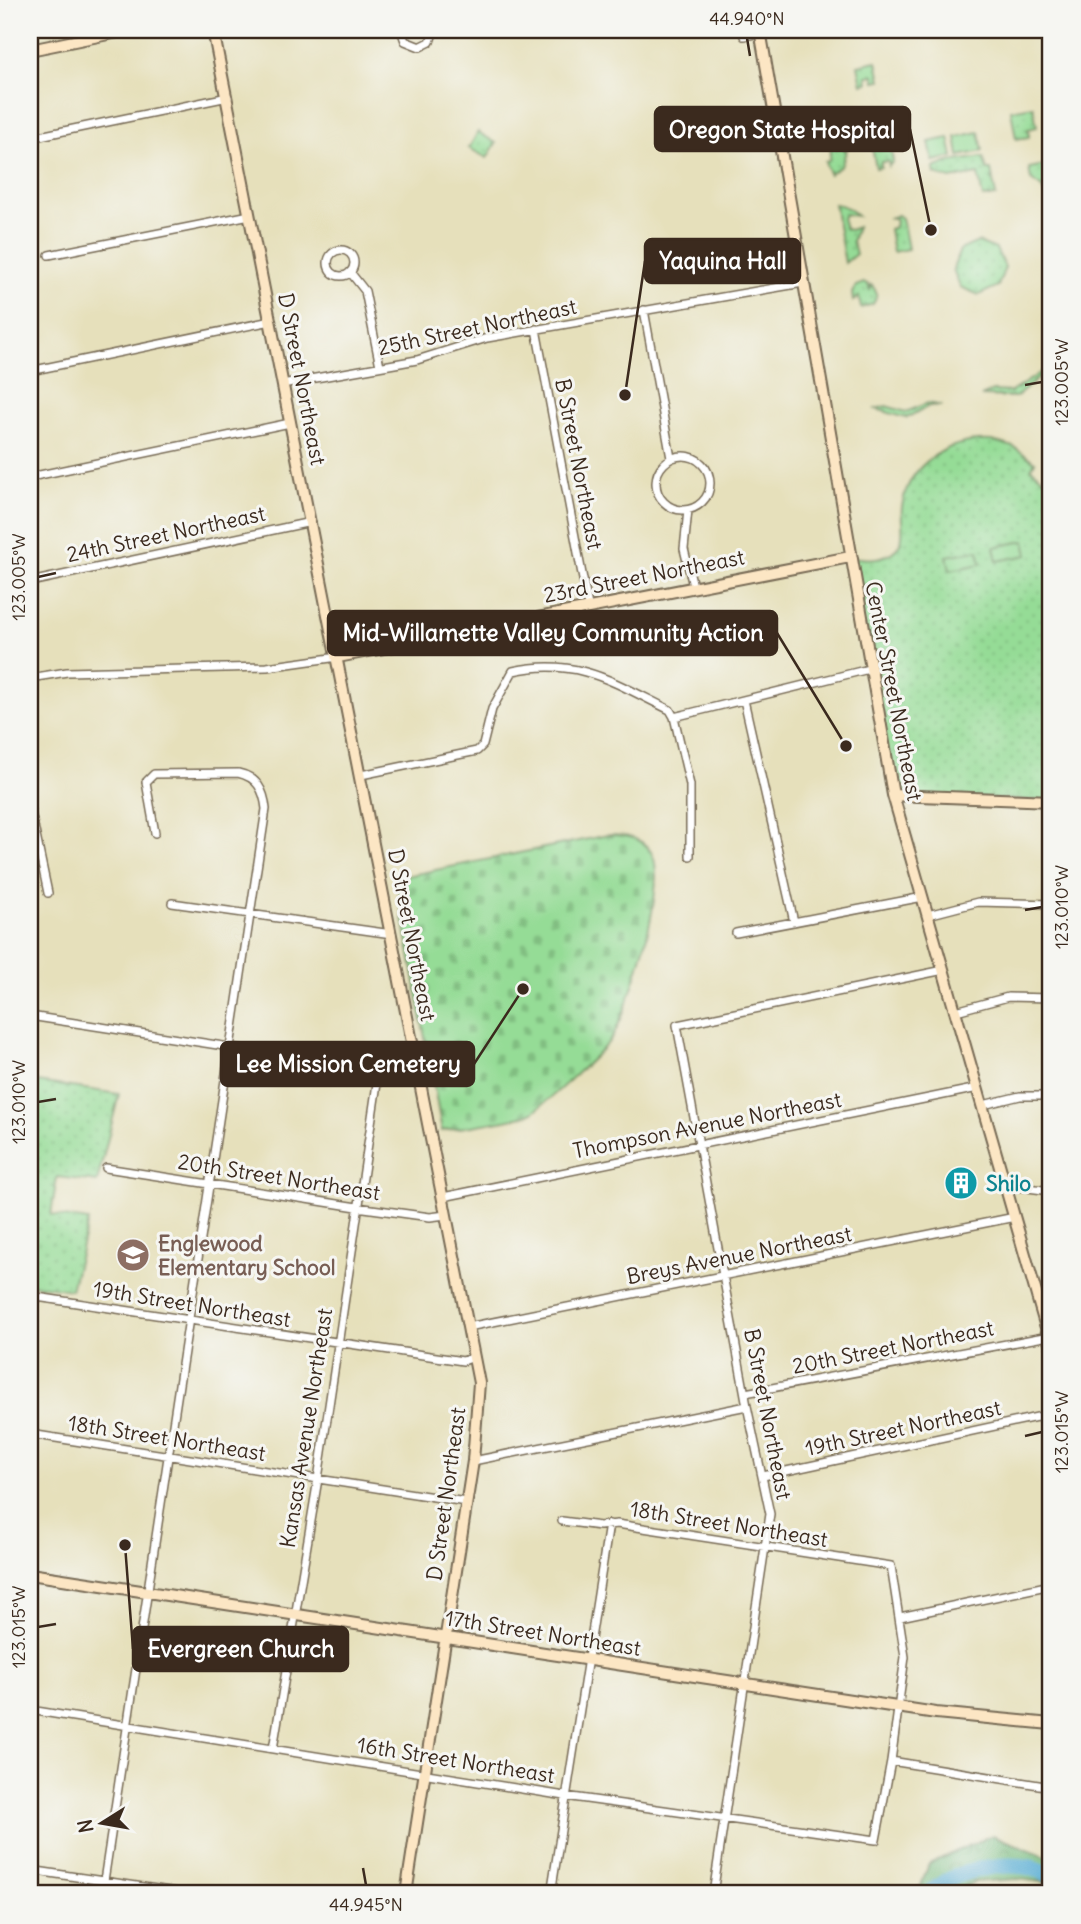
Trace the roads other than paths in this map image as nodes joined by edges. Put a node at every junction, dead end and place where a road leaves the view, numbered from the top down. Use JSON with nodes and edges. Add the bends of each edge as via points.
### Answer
{"nodes":[{"id":1,"x":128,"y":30,"type":"edge"},
{"id":2,"x":214,"y":30,"type":"edge"},
{"id":3,"x":401,"y":30,"type":"edge"},
{"id":4,"x":434,"y":30,"type":"edge"},
{"id":5,"x":760,"y":32,"type":"edge"},
{"id":6,"x":744,"y":36,"type":"dead end"},
{"id":7,"x":30,"y":50,"type":"edge"},
{"id":8,"x":228,"y":97,"type":"junction"},
{"id":9,"x":30,"y":138,"type":"edge"},
{"id":10,"x":250,"y":215,"type":"junction"},
{"id":11,"x":49,"y":255,"type":"dead end"},
{"id":12,"x":350,"y":272,"type":"dead end"},
{"id":13,"x":803,"y":283,"type":"junction"},
{"id":14,"x":644,"y":310,"type":"junction"},
{"id":15,"x":271,"y":321,"type":"junction"},
{"id":16,"x":536,"y":329,"type":"junction"},
{"id":17,"x":380,"y":366,"type":"junction"},
{"id":18,"x":30,"y":371,"type":"edge"},
{"id":19,"x":282,"y":384,"type":"junction"},
{"id":20,"x":290,"y":423,"type":"junction"},
{"id":21,"x":671,"y":458,"type":"junction"},
{"id":22,"x":30,"y":477,"type":"edge"},
{"id":23,"x":688,"y":510,"type":"junction"},
{"id":24,"x":311,"y":522,"type":"junction"},
{"id":25,"x":850,"y":557,"type":"junction"},
{"id":26,"x":30,"y":582,"type":"edge"},
{"id":27,"x":693,"y":586,"type":"junction"},
{"id":28,"x":588,"y":606,"type":"junction"},
{"id":29,"x":338,"y":657,"type":"junction"},
{"id":30,"x":869,"y":668,"type":"junction"},
{"id":31,"x":30,"y":678,"type":"edge"},
{"id":32,"x":744,"y":700,"type":"junction"},
{"id":33,"x":674,"y":717,"type":"junction"},
{"id":34,"x":361,"y":775,"type":"junction"},
{"id":35,"x":892,"y":795,"type":"junction"},
{"id":36,"x":1051,"y":801,"type":"edge"},
{"id":37,"x":30,"y":807,"type":"edge"},
{"id":38,"x":155,"y":833,"type":"dead end"},
{"id":39,"x":690,"y":856,"type":"dead end"},
{"id":40,"x":48,"y":893,"type":"dead end"},
{"id":41,"x":923,"y":897,"type":"junction"},
{"id":42,"x":172,"y":903,"type":"dead end"},
{"id":43,"x":1051,"y":904,"type":"edge"},
{"id":44,"x":251,"y":913,"type":"junction"},
{"id":45,"x":929,"y":915,"type":"junction"},
{"id":46,"x":794,"y":922,"type":"junction"},
{"id":47,"x":736,"y":933,"type":"dead end"},
{"id":48,"x":392,"y":934,"type":"junction"},
{"id":49,"x":944,"y":970,"type":"junction"},
{"id":50,"x":1051,"y":998,"type":"edge"},
{"id":51,"x":956,"y":1011,"type":"junction"},
{"id":52,"x":30,"y":1016,"type":"edge"},
{"id":53,"x":231,"y":1046,"type":"junction"},
{"id":54,"x":379,"y":1070,"type":"junction"},
{"id":55,"x":419,"y":1072,"type":"junction"},
{"id":56,"x":978,"y":1088,"type":"junction"},
{"id":57,"x":1051,"y":1096,"type":"edge"},
{"id":58,"x":983,"y":1105,"type":"junction"},
{"id":59,"x":699,"y":1145,"type":"junction"},
{"id":60,"x":106,"y":1168,"type":"dead end"},
{"id":61,"x":210,"y":1184,"type":"junction"},
{"id":62,"x":1008,"y":1189,"type":"junction"},
{"id":63,"x":1051,"y":1191,"type":"edge"},
{"id":64,"x":443,"y":1197,"type":"junction"},
{"id":65,"x":358,"y":1207,"type":"junction"},
{"id":66,"x":446,"y":1215,"type":"junction"},
{"id":67,"x":1016,"y":1217,"type":"junction"},
{"id":68,"x":723,"y":1276,"type":"junction"},
{"id":69,"x":30,"y":1296,"type":"edge"},
{"id":70,"x":189,"y":1322,"type":"junction"},
{"id":71,"x":1048,"y":1322,"type":"edge"},
{"id":72,"x":468,"y":1327,"type":"junction"},
{"id":73,"x":1050,"y":1340,"type":"edge"},
{"id":74,"x":337,"y":1344,"type":"junction"},
{"id":75,"x":474,"y":1357,"type":"junction"},
{"id":76,"x":745,"y":1393,"type":"junction"},
{"id":77,"x":747,"y":1406,"type":"junction"},
{"id":78,"x":1051,"y":1414,"type":"edge"},
{"id":79,"x":30,"y":1434,"type":"edge"},
{"id":80,"x":169,"y":1456,"type":"junction"},
{"id":81,"x":473,"y":1461,"type":"junction"},
{"id":82,"x":763,"y":1476,"type":"junction"},
{"id":83,"x":318,"y":1479,"type":"junction"},
{"id":84,"x":466,"y":1502,"type":"junction"},
{"id":85,"x":562,"y":1521,"type":"dead end"},
{"id":86,"x":608,"y":1524,"type":"junction"},
{"id":87,"x":766,"y":1548,"type":"junction"},
{"id":88,"x":30,"y":1574,"type":"edge"},
{"id":89,"x":1051,"y":1585,"type":"edge"},
{"id":90,"x":149,"y":1592,"type":"junction"},
{"id":91,"x":296,"y":1615,"type":"junction"},
{"id":92,"x":900,"y":1617,"type":"junction"},
{"id":93,"x":445,"y":1637,"type":"junction"},
{"id":94,"x":585,"y":1658,"type":"junction"},
{"id":95,"x":746,"y":1684,"type":"junction"},
{"id":96,"x":899,"y":1707,"type":"junction"},
{"id":97,"x":30,"y":1710,"type":"edge"},
{"id":98,"x":1051,"y":1724,"type":"edge"},
{"id":99,"x":128,"y":1726,"type":"junction"},
{"id":100,"x":273,"y":1749,"type":"junction"},
{"id":101,"x":891,"y":1761,"type":"junction"},
{"id":102,"x":424,"y":1773,"type":"junction"},
{"id":103,"x":1051,"y":1787,"type":"edge"},
{"id":104,"x":565,"y":1796,"type":"junction"},
{"id":105,"x":725,"y":1819,"type":"junction"},
{"id":106,"x":30,"y":1870,"type":"edge"},
{"id":107,"x":104,"y":1881,"type":"junction"},
{"id":108,"x":102,"y":1894,"type":"edge"},
{"id":109,"x":190,"y":1894,"type":"edge"},
{"id":110,"x":406,"y":1894,"type":"edge"},
{"id":111,"x":551,"y":1894,"type":"edge"},
{"id":112,"x":713,"y":1894,"type":"edge"}],
"edges":[{"from":1,"to":7,"type":"street"},
{"from":2,"to":8,"type":"street","name":"D Street Northeast"},
{"from":3,"to":4,"type":"street","via":[[405,41],[420,47],[430,42]]},
{"from":5,"to":6,"type":"street"},
{"from":5,"to":13,"type":"street","name":"Center Street Northeast"},
{"from":8,"to":9,"type":"street"},
{"from":8,"to":10,"type":"street","name":"D Street Northeast"},
{"from":10,"to":11,"type":"street"},
{"from":10,"to":15,"type":"street","name":"D Street Northeast"},
{"from":12,"to":17,"type":"street","via":[[365,291]]},
{"from":13,"to":14,"type":"street","name":"25th Street Northeast"},
{"from":13,"to":25,"type":"street","name":"Center Street Northeast"},
{"from":14,"to":16,"type":"street","name":"25th Street Northeast"},
{"from":14,"to":21,"type":"street"},
{"from":15,"to":18,"type":"street"},
{"from":15,"to":19,"type":"street","name":"D Street Northeast"},
{"from":16,"to":17,"type":"street","name":"25th Street Northeast"},
{"from":16,"to":28,"type":"street","name":"B Street Northeast"},
{"from":17,"to":19,"type":"street","name":"25th Street Northeast"},
{"from":19,"to":20,"type":"street","name":"D Street Northeast"},
{"from":20,"to":22,"type":"street"},
{"from":20,"to":24,"type":"street","name":"D Street Northeast"},
{"from":21,"to":23,"type":"street","via":[[658,470],[658,496],[671,508]]},
{"from":21,"to":23,"type":"street","via":[[688,456],[707,471],[708,494]]},
{"from":23,"to":27,"type":"street","via":[[684,549]]},
{"from":24,"to":26,"type":"street","name":"24th Street Northeast"},
{"from":24,"to":29,"type":"street","name":"D Street Northeast"},
{"from":25,"to":27,"type":"street","name":"23rd Street Northeast"},
{"from":25,"to":30,"type":"street","name":"Center Street Northeast"},
{"from":27,"to":28,"type":"street","name":"23rd Street Northeast"},
{"from":28,"to":29,"type":"street","name":"23rd Street Northeast"},
{"from":29,"to":31,"type":"street","name":"23rd Street Northeast","via":[[267,667],[67,672]]},
{"from":29,"to":34,"type":"street","name":"D Street Northeast"},
{"from":30,"to":32,"type":"street"},
{"from":30,"to":35,"type":"street","name":"Center Street Northeast"},
{"from":32,"to":33,"type":"street"},
{"from":32,"to":46,"type":"street"},
{"from":33,"to":34,"type":"street","via":[[670,710],[581,669],[516,670],[492,709],[483,745],[477,751]]},
{"from":33,"to":39,"type":"street","via":[[690,785]]},
{"from":34,"to":48,"type":"street","name":"D Street Northeast"},
{"from":35,"to":36,"type":"street"},
{"from":35,"to":41,"type":"street","name":"Center Street Northeast"},
{"from":37,"to":40,"type":"street"},
{"from":38,"to":44,"type":"street","via":[[148,777],[224,771],[249,775],[265,796],[266,809]]},
{"from":41,"to":45,"type":"street","name":"Center Street Northeast"},
{"from":41,"to":46,"type":"street"},
{"from":42,"to":44,"type":"street"},
{"from":43,"to":45,"type":"street","via":[[978,902]]},
{"from":44,"to":48,"type":"street"},
{"from":44,"to":53,"type":"street"},
{"from":45,"to":49,"type":"street","name":"Center Street Northeast"},
{"from":46,"to":47,"type":"street"},
{"from":48,"to":55,"type":"street","name":"D Street Northeast"},
{"from":49,"to":51,"type":"street","name":"Center Street Northeast"},
{"from":49,"to":59,"type":"street","name":"B Street Northeast","via":[[677,1025]]},
{"from":50,"to":51,"type":"street","via":[[1008,997]]},
{"from":51,"to":56,"type":"street","name":"Center Street Northeast"},
{"from":52,"to":53,"type":"street"},
{"from":53,"to":54,"type":"street"},
{"from":53,"to":61,"type":"street"},
{"from":54,"to":55,"type":"street"},
{"from":54,"to":65,"type":"street","name":"Kansas Avenue Northeast"},
{"from":55,"to":64,"type":"street","name":"D Street Northeast"},
{"from":56,"to":58,"type":"street","name":"Center Street Northeast"},
{"from":56,"to":59,"type":"street","name":"Thompson Avenue Northeast"},
{"from":57,"to":58,"type":"street","via":[[1020,1096]]},
{"from":58,"to":62,"type":"street","name":"Center Street Northeast"},
{"from":59,"to":64,"type":"street","name":"Thompson Avenue Northeast"},
{"from":59,"to":68,"type":"street","name":"B Street Northeast"},
{"from":60,"to":61,"type":"street","name":"20th Street Northeast"},
{"from":61,"to":65,"type":"street","name":"20th Street Northeast"},
{"from":61,"to":70,"type":"street"},
{"from":62,"to":63,"type":"street"},
{"from":62,"to":67,"type":"street","name":"Center Street Northeast"},
{"from":64,"to":66,"type":"street","name":"D Street Northeast"},
{"from":65,"to":66,"type":"street","name":"20th Street Northeast"},
{"from":65,"to":74,"type":"street","name":"Kansas Avenue Northeast"},
{"from":66,"to":72,"type":"street","name":"D Street Northeast"},
{"from":67,"to":68,"type":"street","name":"Breys Avenue Northeast"},
{"from":67,"to":71,"type":"street","name":"Center Street Northeast"},
{"from":68,"to":72,"type":"street","name":"Breys Avenue Northeast"},
{"from":68,"to":76,"type":"street","name":"B Street Northeast"},
{"from":69,"to":70,"type":"street","name":"19th Street Northeast"},
{"from":70,"to":74,"type":"street","name":"19th Street Northeast"},
{"from":70,"to":80,"type":"street"},
{"from":71,"to":73,"type":"street","name":"Center Street Northeast"},
{"from":72,"to":75,"type":"street","name":"D Street Northeast"},
{"from":73,"to":76,"type":"street","name":"20th Street Northeast"},
{"from":74,"to":75,"type":"street","name":"19th Street Northeast","via":[[463,1361]]},
{"from":74,"to":83,"type":"street","name":"Kansas Avenue Northeast"},
{"from":75,"to":81,"type":"street","name":"D Street Northeast","via":[[480,1392]]},
{"from":76,"to":77,"type":"street","name":"B Street Northeast"},
{"from":77,"to":81,"type":"street"},
{"from":77,"to":82,"type":"street","name":"B Street Northeast"},
{"from":78,"to":82,"type":"street","name":"19th Street Northeast"},
{"from":79,"to":80,"type":"street","name":"18th Street Northeast"},
{"from":80,"to":83,"type":"street","name":"18th Street Northeast"},
{"from":80,"to":90,"type":"street"},
{"from":81,"to":84,"type":"street","name":"D Street Northeast"},
{"from":82,"to":87,"type":"street","name":"B Street Northeast","via":[[770,1514]]},
{"from":83,"to":84,"type":"street","name":"18th Street Northeast"},
{"from":83,"to":91,"type":"street","name":"Kansas Avenue Northeast"},
{"from":84,"to":93,"type":"street","name":"D Street Northeast"},
{"from":85,"to":86,"type":"street","name":"18th Street Northeast","via":[[600,1527]]},
{"from":86,"to":87,"type":"street","name":"18th Street Northeast"},
{"from":86,"to":94,"type":"street"},
{"from":87,"to":92,"type":"street","name":"18th Street Northeast","via":[[891,1566]]},
{"from":87,"to":95,"type":"street","name":"B Street Northeast"},
{"from":88,"to":90,"type":"street","name":"17th Street Northeast"},
{"from":89,"to":92,"type":"street"},
{"from":90,"to":91,"type":"street","name":"17th Street Northeast"},
{"from":90,"to":99,"type":"street"},
{"from":91,"to":93,"type":"street","name":"17th Street Northeast"},
{"from":91,"to":100,"type":"street","name":"Kansas Avenue Northeast"},
{"from":92,"to":96,"type":"street","via":[[905,1657]]},
{"from":93,"to":94,"type":"street","name":"17th Street Northeast"},
{"from":93,"to":102,"type":"street","name":"D Street Northeast"},
{"from":94,"to":95,"type":"street","name":"17th Street Northeast"},
{"from":94,"to":104,"type":"street"},
{"from":95,"to":96,"type":"street","name":"17th Street Northeast"},
{"from":95,"to":105,"type":"street","name":"B Street Northeast"},
{"from":96,"to":98,"type":"street","name":"17th Street Northeast"},
{"from":96,"to":101,"type":"street"},
{"from":97,"to":99,"type":"street","name":"16th Street Northeast"},
{"from":99,"to":100,"type":"street","name":"16th Street Northeast"},
{"from":99,"to":107,"type":"street"},
{"from":100,"to":102,"type":"street","name":"16th Street Northeast"},
{"from":101,"to":103,"type":"street"},
{"from":101,"to":105,"type":"street","name":"16th Street Northeast","via":[[876,1840]]},
{"from":102,"to":104,"type":"street","name":"16th Street Northeast"},
{"from":102,"to":110,"type":"street","name":"D Street Northeast"},
{"from":104,"to":105,"type":"street","name":"16th Street Northeast"},
{"from":104,"to":111,"type":"street"},
{"from":105,"to":112,"type":"street","name":"B Street Northeast"},
{"from":106,"to":107,"type":"street"},
{"from":107,"to":108,"type":"street"},
{"from":107,"to":109,"type":"street"}]}
